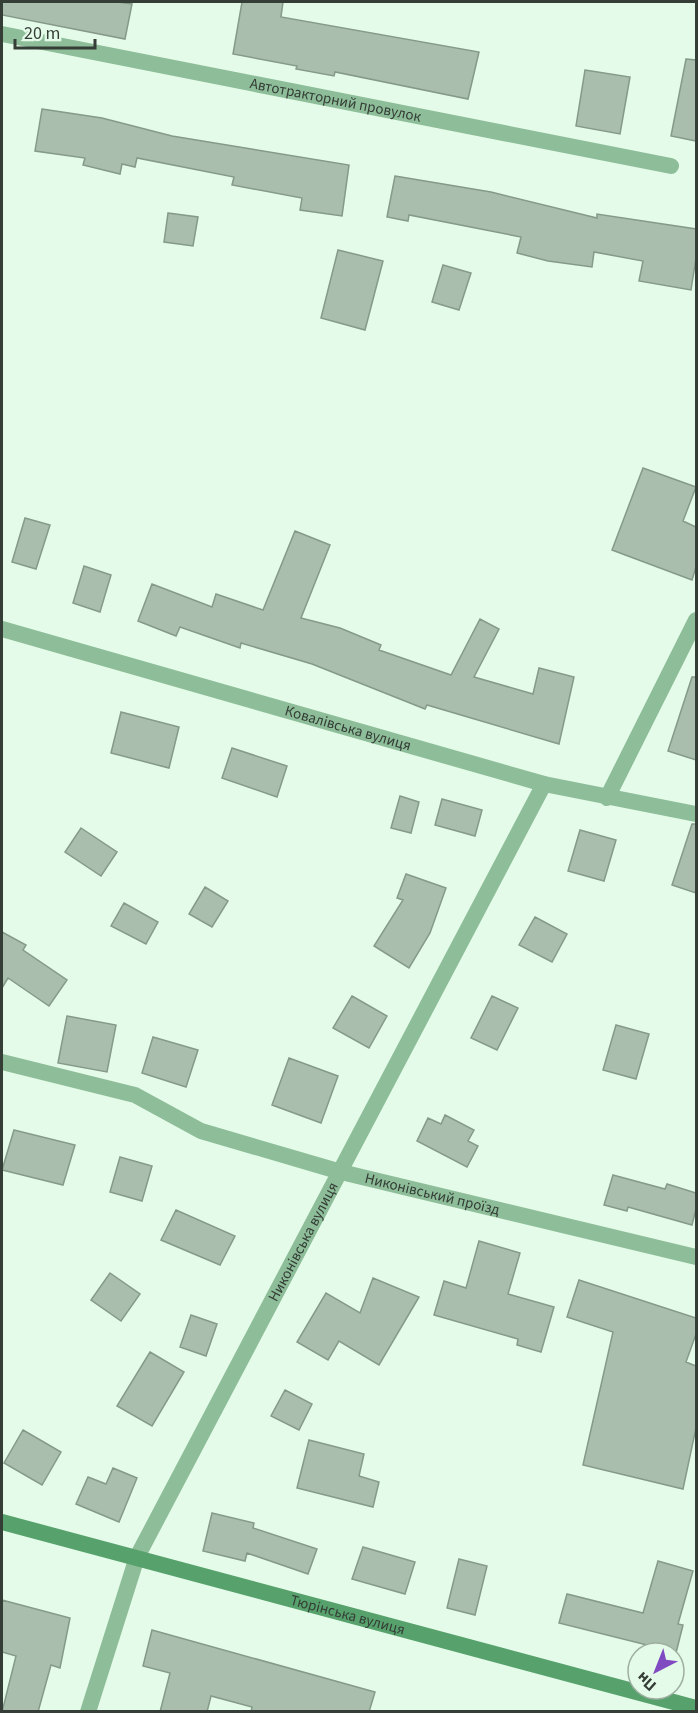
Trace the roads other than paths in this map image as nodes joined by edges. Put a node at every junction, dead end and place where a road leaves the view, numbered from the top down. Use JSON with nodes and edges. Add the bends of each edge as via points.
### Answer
{"nodes":[{"id":1,"x":2,"y":34,"type":"edge"},
{"id":2,"x":671,"y":166,"type":"dead end"},
{"id":3,"x":696,"y":620,"type":"edge"},
{"id":4,"x":2,"y":629,"type":"edge"},
{"id":5,"x":544,"y":784,"type":"junction"},
{"id":6,"x":608,"y":798,"type":"junction"},
{"id":7,"x":696,"y":814,"type":"edge"},
{"id":8,"x":2,"y":1062,"type":"edge"},
{"id":9,"x":341,"y":1172,"type":"junction"},
{"id":10,"x":696,"y":1257,"type":"edge"},
{"id":11,"x":2,"y":1522,"type":"edge"},
{"id":12,"x":137,"y":1557,"type":"junction"},
{"id":13,"x":696,"y":1708,"type":"edge"},
{"id":14,"x":88,"y":1712,"type":"edge"}],
"edges":[{"from":1,"to":2,"type":"street","name":"Автотракторний провулок"},
{"from":3,"to":6,"type":"street"},
{"from":4,"to":5,"type":"street","name":"Ковалівська вулиця"},
{"from":5,"to":6,"type":"street","name":"Ковалівська вулиця"},
{"from":5,"to":9,"type":"street","name":"Никонівська вулиця"},
{"from":6,"to":7,"type":"street","name":"Ковалівська вулиця"},
{"from":8,"to":9,"type":"street","name":"Никонівський проїзд","via":[[135,1095],[201,1131]]},
{"from":9,"to":10,"type":"street","name":"Никонівський проїзд"},
{"from":9,"to":12,"type":"street","name":"Никонівська вулиця"},
{"from":11,"to":12,"type":"main road","name":"Тюрінська вулиця"},
{"from":12,"to":13,"type":"main road","name":"Тюрінська вулиця"},
{"from":12,"to":14,"type":"street","name":"Никонівська вулиця"}]}
